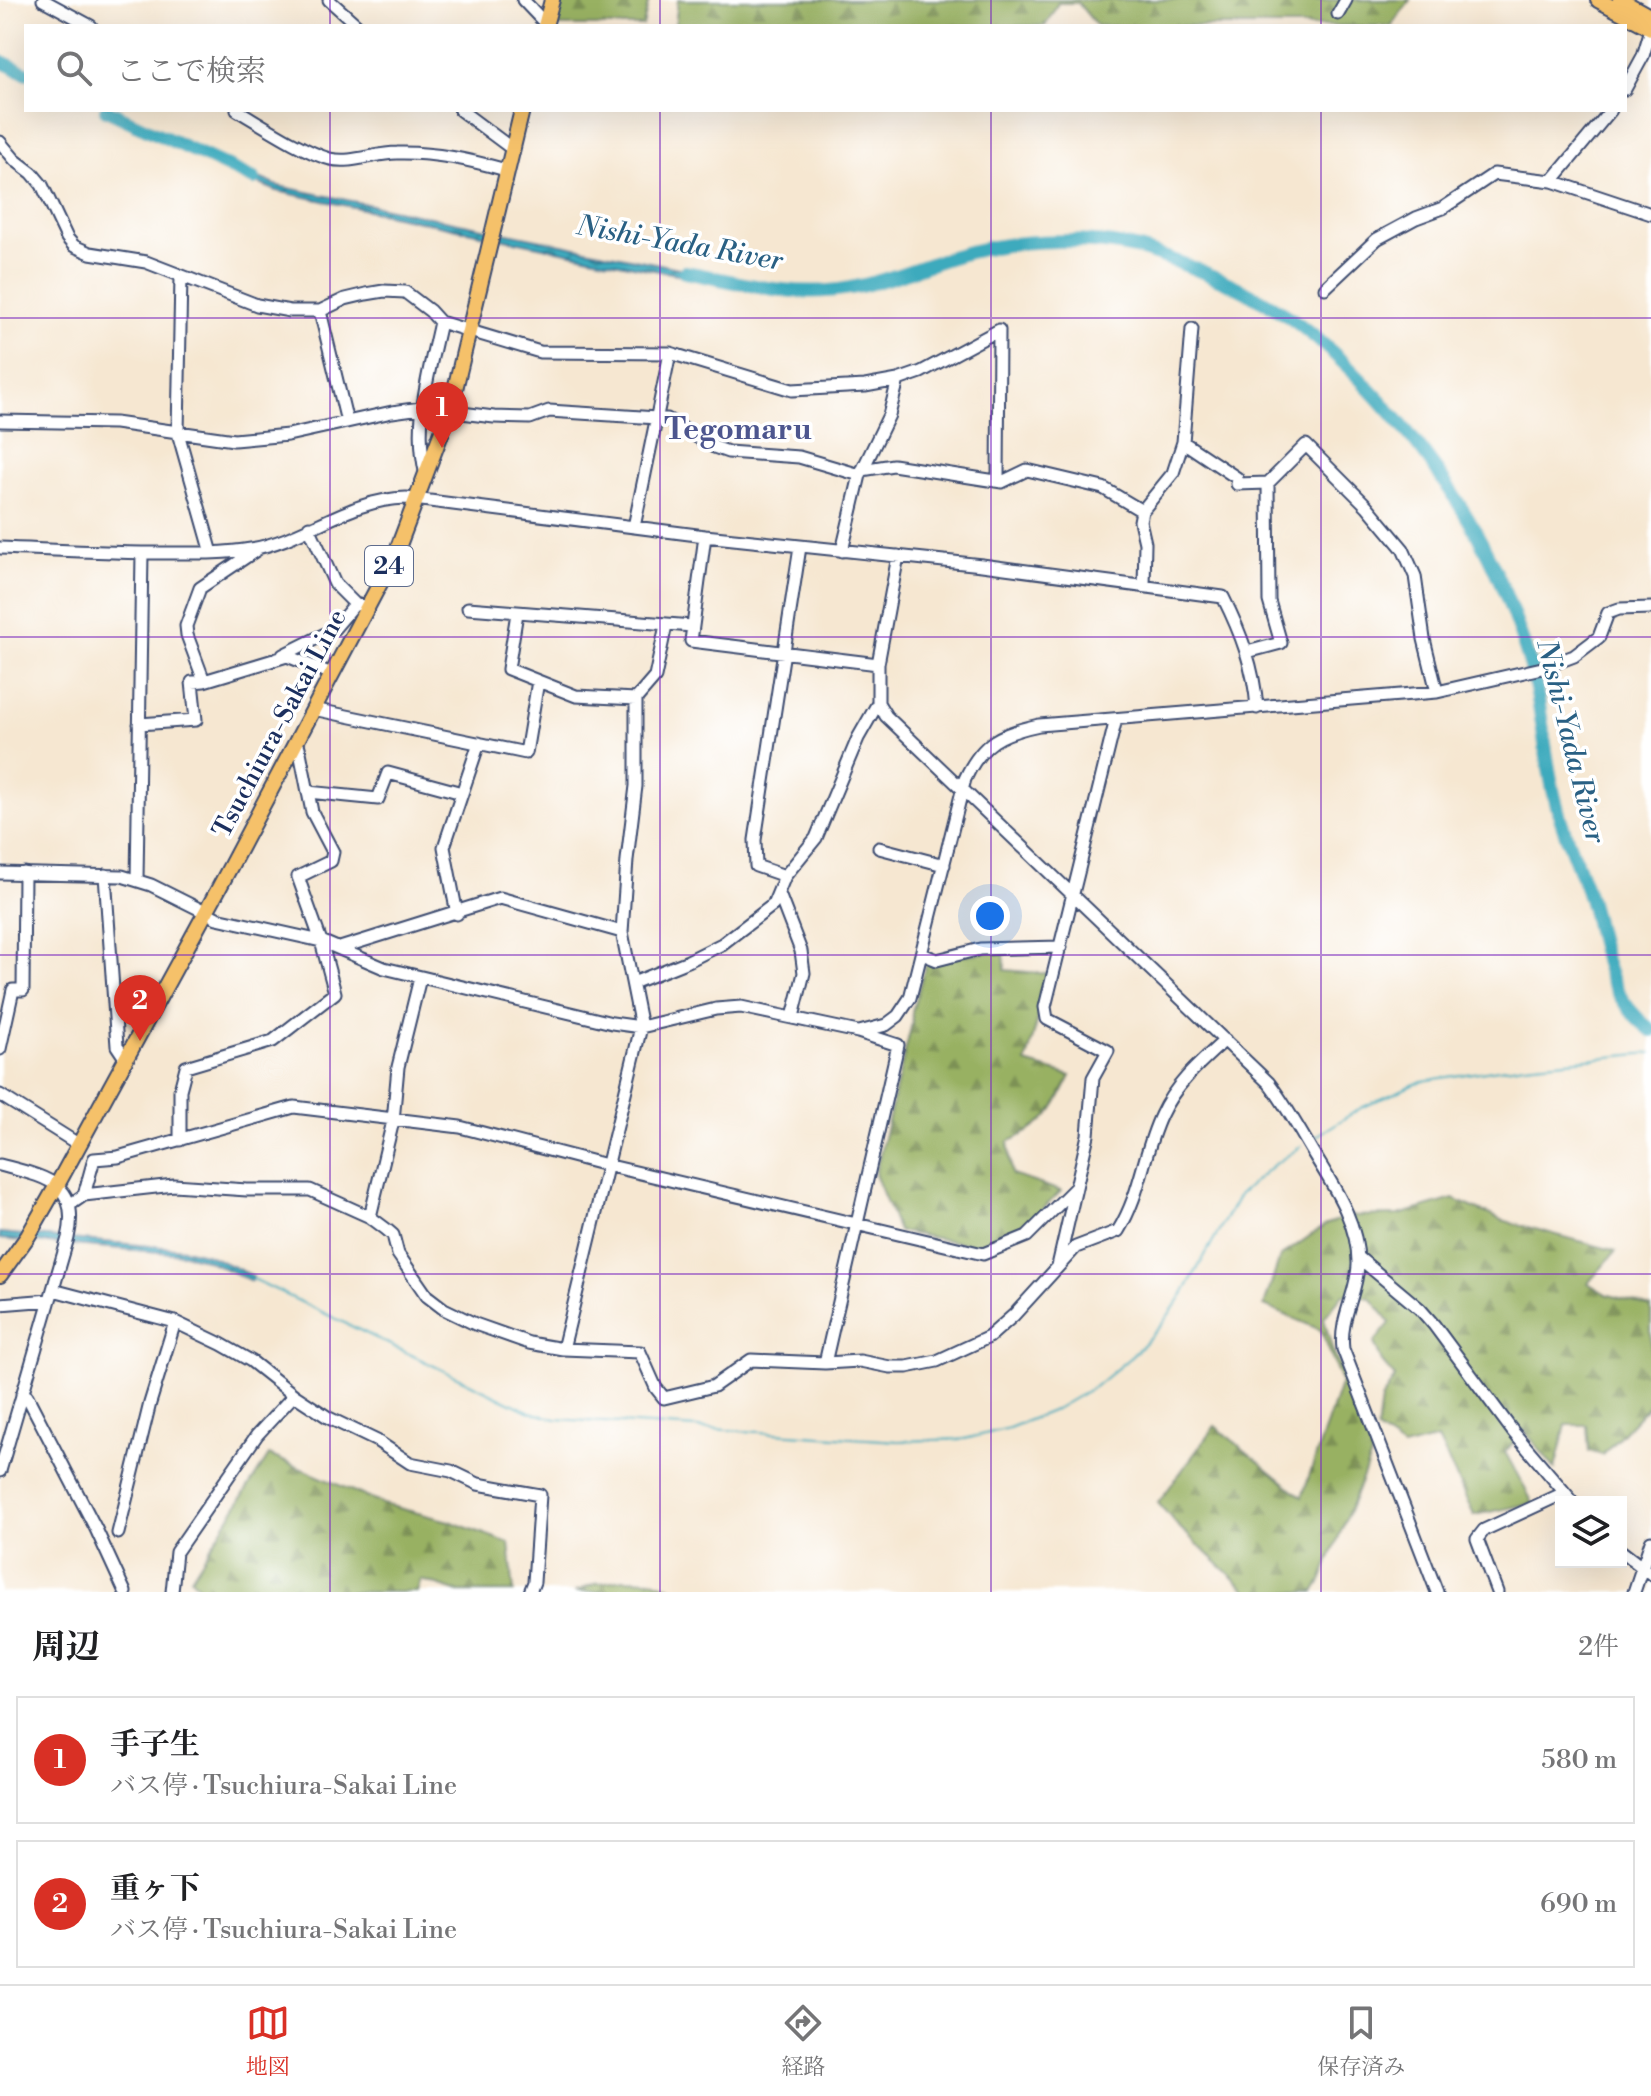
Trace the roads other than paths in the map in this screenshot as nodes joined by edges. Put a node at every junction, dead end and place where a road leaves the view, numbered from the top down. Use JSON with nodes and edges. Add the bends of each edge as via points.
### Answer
{"nodes":[{"id":1,"x":43,"y":0,"type":"edge"},
{"id":2,"x":329,"y":0,"type":"edge"},
{"id":3,"x":523,"y":0,"type":"edge"},
{"id":4,"x":552,"y":0,"type":"edge"},
{"id":5,"x":1346,"y":0,"type":"edge"},
{"id":6,"x":1598,"y":0,"type":"edge"},
{"id":7,"x":1620,"y":0,"type":"edge"},
{"id":8,"x":1338,"y":14,"type":"dead end"},
{"id":9,"x":1651,"y":17,"type":"edge"},
{"id":10,"x":546,"y":23,"type":"edge"},
{"id":11,"x":87,"y":24,"type":"edge"},
{"id":12,"x":356,"y":24,"type":"edge"},
{"id":13,"x":1651,"y":29,"type":"edge"},
{"id":14,"x":1627,"y":85,"type":"edge"},
{"id":15,"x":241,"y":112,"type":"edge"},
{"id":16,"x":463,"y":112,"type":"edge"},
{"id":17,"x":521,"y":112,"type":"edge"},
{"id":18,"x":1609,"y":112,"type":"edge"},
{"id":19,"x":0,"y":142,"type":"edge"},
{"id":20,"x":511,"y":148,"type":"junction"},
{"id":21,"x":15,"y":160,"type":"junction"},
{"id":22,"x":0,"y":164,"type":"edge"},
{"id":23,"x":506,"y":170,"type":"junction"},
{"id":24,"x":1552,"y":181,"type":"junction"},
{"id":25,"x":1651,"y":214,"type":"edge"},
{"id":26,"x":181,"y":276,"type":"junction"},
{"id":27,"x":1325,"y":288,"type":"dead end"},
{"id":28,"x":320,"y":311,"type":"junction"},
{"id":29,"x":440,"y":322,"type":"junction"},
{"id":30,"x":1192,"y":329,"type":"dead end"},
{"id":31,"x":469,"y":331,"type":"junction"},
{"id":32,"x":670,"y":353,"type":"junction"},
{"id":33,"x":898,"y":380,"type":"junction"},
{"id":34,"x":421,"y":408,"type":"junction"},
{"id":35,"x":450,"y":410,"type":"junction"},
{"id":36,"x":657,"y":418,"type":"junction"},
{"id":37,"x":0,"y":421,"type":"edge"},
{"id":38,"x":347,"y":422,"type":"junction"},
{"id":39,"x":178,"y":433,"type":"junction"},
{"id":40,"x":1183,"y":442,"type":"junction"},
{"id":41,"x":861,"y":472,"type":"junction"},
{"id":42,"x":426,"y":476,"type":"junction"},
{"id":43,"x":998,"y":481,"type":"junction"},
{"id":44,"x":1268,"y":483,"type":"junction"},
{"id":45,"x":418,"y":499,"type":"junction"},
{"id":46,"x":1142,"y":511,"type":"junction"},
{"id":47,"x":309,"y":527,"type":"junction"},
{"id":48,"x":634,"y":527,"type":"junction"},
{"id":49,"x":705,"y":536,"type":"junction"},
{"id":50,"x":800,"y":547,"type":"junction"},
{"id":51,"x":0,"y":548,"type":"edge"},
{"id":52,"x":258,"y":548,"type":"junction"},
{"id":53,"x":842,"y":551,"type":"junction"},
{"id":54,"x":142,"y":553,"type":"junction"},
{"id":55,"x":212,"y":553,"type":"junction"},
{"id":56,"x":898,"y":556,"type":"junction"},
{"id":57,"x":1144,"y":586,"type":"junction"},
{"id":58,"x":362,"y":606,"type":"junction"},
{"id":59,"x":468,"y":608,"type":"dead end"},
{"id":60,"x":1651,"y":608,"type":"edge"},
{"id":61,"x":517,"y":613,"type":"junction"},
{"id":62,"x":666,"y":625,"type":"junction"},
{"id":63,"x":692,"y":626,"type":"junction"},
{"id":64,"x":783,"y":652,"type":"junction"},
{"id":65,"x":1247,"y":652,"type":"junction"},
{"id":66,"x":282,"y":656,"type":"junction"},
{"id":67,"x":878,"y":664,"type":"junction"},
{"id":68,"x":332,"y":674,"type":"junction"},
{"id":69,"x":204,"y":681,"type":"junction"},
{"id":70,"x":538,"y":681,"type":"junction"},
{"id":71,"x":1437,"y":692,"type":"junction"},
{"id":72,"x":636,"y":699,"type":"junction"},
{"id":73,"x":878,"y":703,"type":"junction"},
{"id":74,"x":1257,"y":708,"type":"junction"},
{"id":75,"x":313,"y":709,"type":"junction"},
{"id":76,"x":1116,"y":719,"type":"junction"},
{"id":77,"x":139,"y":724,"type":"junction"},
{"id":78,"x":479,"y":743,"type":"junction"},
{"id":79,"x":294,"y":744,"type":"junction"},
{"id":80,"x":962,"y":790,"type":"junction"},
{"id":81,"x":308,"y":792,"type":"junction"},
{"id":82,"x":462,"y":793,"type":"junction"},
{"id":83,"x":879,"y":848,"type":"dead end"},
{"id":84,"x":944,"y":865,"type":"junction"},
{"id":85,"x":0,"y":873,"type":"edge"},
{"id":86,"x":24,"y":873,"type":"junction"},
{"id":87,"x":105,"y":875,"type":"junction"},
{"id":88,"x":785,"y":876,"type":"junction"},
{"id":89,"x":137,"y":880,"type":"junction"},
{"id":90,"x":779,"y":894,"type":"junction"},
{"id":91,"x":1074,"y":897,"type":"junction"},
{"id":92,"x":206,"y":913,"type":"junction"},
{"id":93,"x":457,"y":914,"type":"junction"},
{"id":94,"x":622,"y":932,"type":"junction"},
{"id":95,"x":321,"y":941,"type":"junction"},
{"id":96,"x":1061,"y":947,"type":"junction"},
{"id":97,"x":340,"y":948,"type":"junction"},
{"id":98,"x":922,"y":954,"type":"junction"},
{"id":99,"x":420,"y":978,"type":"junction"},
{"id":100,"x":633,"y":983,"type":"junction"},
{"id":101,"x":793,"y":1017,"type":"junction"},
{"id":102,"x":641,"y":1027,"type":"junction"},
{"id":103,"x":858,"y":1032,"type":"junction"},
{"id":104,"x":1225,"y":1040,"type":"junction"},
{"id":105,"x":0,"y":1049,"type":"edge"},
{"id":106,"x":125,"y":1058,"type":"junction"},
{"id":107,"x":0,"y":1095,"type":"edge"},
{"id":108,"x":393,"y":1121,"type":"junction"},
{"id":109,"x":180,"y":1140,"type":"junction"},
{"id":110,"x":78,"y":1144,"type":"junction"},
{"id":111,"x":0,"y":1165,"type":"edge"},
{"id":112,"x":606,"y":1165,"type":"junction"},
{"id":113,"x":56,"y":1187,"type":"junction"},
{"id":114,"x":1076,"y":1187,"type":"junction"},
{"id":115,"x":84,"y":1195,"type":"junction"},
{"id":116,"x":71,"y":1204,"type":"junction"},
{"id":117,"x":370,"y":1217,"type":"junction"},
{"id":118,"x":859,"y":1225,"type":"junction"},
{"id":119,"x":1358,"y":1257,"type":"junction"},
{"id":120,"x":1058,"y":1267,"type":"junction"},
{"id":121,"x":0,"y":1275,"type":"edge"},
{"id":122,"x":52,"y":1295,"type":"junction"},
{"id":123,"x":0,"y":1304,"type":"edge"},
{"id":124,"x":175,"y":1322,"type":"junction"},
{"id":125,"x":563,"y":1349,"type":"junction"},
{"id":126,"x":825,"y":1363,"type":"junction"},
{"id":127,"x":22,"y":1394,"type":"junction"},
{"id":128,"x":294,"y":1395,"type":"junction"},
{"id":129,"x":0,"y":1471,"type":"edge"},
{"id":130,"x":1566,"y":1496,"type":"edge"},
{"id":131,"x":1555,"y":1503,"type":"edge"},
{"id":132,"x":118,"y":1533,"type":"dead end"},
{"id":133,"x":1651,"y":1541,"type":"edge"},
{"id":134,"x":1627,"y":1556,"type":"edge"},
{"id":135,"x":1646,"y":1572,"type":"edge"},
{"id":136,"x":125,"y":1592,"type":"edge"},
{"id":137,"x":172,"y":1592,"type":"edge"},
{"id":138,"x":530,"y":1592,"type":"edge"},
{"id":139,"x":1437,"y":1592,"type":"edge"},
{"id":140,"x":1497,"y":1592,"type":"edge"},
{"id":141,"x":1634,"y":1592,"type":"edge"}],
"edges":[{"from":1,"to":11,"type":"street"},
{"from":2,"to":12,"type":"street"},
{"from":3,"to":10,"type":"street"},
{"from":4,"to":10,"type":"main road"},
{"from":5,"to":8,"type":"street"},
{"from":6,"to":13,"type":"main road"},
{"from":7,"to":9,"type":"main road"},
{"from":13,"to":14,"type":"street"},
{"from":15,"to":23,"type":"street","via":[[331,159],[419,153]]},
{"from":16,"to":20,"type":"street"},
{"from":17,"to":20,"type":"main road","name":"Tsuchiura-Sakai Line","number":"24"},
{"from":18,"to":24,"type":"street"},
{"from":19,"to":21,"type":"street"},
{"from":20,"to":23,"type":"main road","name":"Tsuchiura-Sakai Line","number":"24"},
{"from":21,"to":22,"type":"street"},
{"from":21,"to":26,"type":"street","via":[[42,185],[74,246],[146,262]]},
{"from":23,"to":31,"type":"main road","name":"Tsuchiura-Sakai Line","number":"24"},
{"from":24,"to":25,"type":"street"},
{"from":24,"to":27,"type":"street","via":[[1494,174],[1443,208],[1377,239]]},
{"from":26,"to":28,"type":"street","via":[[257,305]]},
{"from":26,"to":39,"type":"street"},
{"from":28,"to":29,"type":"street","via":[[366,294],[405,292]]},
{"from":28,"to":38,"type":"street"},
{"from":29,"to":31,"type":"street"},
{"from":29,"to":34,"type":"street"},
{"from":30,"to":40,"type":"street"},
{"from":31,"to":32,"type":"street","via":[[540,352]]},
{"from":31,"to":35,"type":"main road","name":"Tsuchiura-Sakai Line","number":"24"},
{"from":32,"to":33,"type":"street","via":[[792,390]]},
{"from":32,"to":36,"type":"street"},
{"from":33,"to":41,"type":"street","via":[[889,415]]},
{"from":33,"to":43,"type":"street","via":[[999,330]]},
{"from":34,"to":35,"type":"street"},
{"from":34,"to":38,"type":"street"},
{"from":34,"to":42,"type":"street"},
{"from":35,"to":36,"type":"street","via":[[494,417],[530,418],[549,411]]},
{"from":35,"to":42,"type":"main road","name":"Tsuchiura-Sakai Line","number":"24"},
{"from":36,"to":41,"type":"street","via":[[728,452],[799,457]]},
{"from":36,"to":48,"type":"street"},
{"from":37,"to":39,"type":"street","via":[[115,423]]},
{"from":38,"to":39,"type":"street","via":[[257,439]]},
{"from":39,"to":55,"type":"street"},
{"from":40,"to":44,"type":"street","via":[[1237,478],[1237,484]]},
{"from":40,"to":46,"type":"street","via":[[1173,473]]},
{"from":41,"to":43,"type":"street","via":[[893,465]]},
{"from":41,"to":53,"type":"street"},
{"from":42,"to":45,"type":"main road","name":"Tsuchiura-Sakai Line","number":"24"},
{"from":43,"to":46,"type":"street","via":[[1027,470],[1103,488]]},
{"from":44,"to":65,"type":"street","via":[[1269,601],[1281,643]]},
{"from":44,"to":71,"type":"street","via":[[1306,445],[1392,535],[1415,576]]},
{"from":45,"to":47,"type":"street","via":[[373,503]]},
{"from":45,"to":48,"type":"street"},
{"from":45,"to":58,"type":"main road","name":"Tsuchiura-Sakai Line","number":"24","via":[[396,553]]},
{"from":46,"to":57,"type":"street"},
{"from":47,"to":52,"type":"street"},
{"from":47,"to":58,"type":"street","via":[[335,584]]},
{"from":48,"to":49,"type":"street"},
{"from":49,"to":50,"type":"street"},
{"from":49,"to":63,"type":"street"},
{"from":50,"to":53,"type":"street"},
{"from":50,"to":64,"type":"street"},
{"from":51,"to":54,"type":"street"},
{"from":52,"to":55,"type":"street"},
{"from":52,"to":69,"type":"street","via":[[200,588],[186,626]]},
{"from":53,"to":56,"type":"street"},
{"from":54,"to":55,"type":"street"},
{"from":54,"to":77,"type":"street"},
{"from":56,"to":57,"type":"street"},
{"from":56,"to":67,"type":"street"},
{"from":57,"to":65,"type":"street","via":[[1223,597]]},
{"from":58,"to":66,"type":"street","via":[[333,630]]},
{"from":58,"to":68,"type":"main road","name":"Tsuchiura-Sakai Line","number":"24"},
{"from":59,"to":61,"type":"street"},
{"from":60,"to":71,"type":"street","via":[[1608,613],[1599,637],[1585,650],[1542,668]]},
{"from":61,"to":62,"type":"street"},
{"from":61,"to":70,"type":"street","via":[[508,669]]},
{"from":62,"to":63,"type":"street"},
{"from":62,"to":72,"type":"street","via":[[655,677]]},
{"from":63,"to":64,"type":"street","via":[[691,641]]},
{"from":64,"to":67,"type":"street"},
{"from":64,"to":88,"type":"street","via":[[755,840],[756,866]]},
{"from":65,"to":74,"type":"street"},
{"from":66,"to":68,"type":"street"},
{"from":66,"to":69,"type":"street"},
{"from":67,"to":73,"type":"street"},
{"from":68,"to":75,"type":"main road","name":"Tsuchiura-Sakai Line","number":"24"},
{"from":69,"to":77,"type":"street","via":[[192,682],[196,720]]},
{"from":70,"to":72,"type":"street","via":[[576,696]]},
{"from":70,"to":78,"type":"street","via":[[526,753]]},
{"from":71,"to":74,"type":"street"},
{"from":72,"to":94,"type":"street","via":[[636,786]]},
{"from":73,"to":80,"type":"street"},
{"from":73,"to":88,"type":"street","via":[[816,838]]},
{"from":74,"to":76,"type":"street"},
{"from":75,"to":78,"type":"street"},
{"from":75,"to":79,"type":"main road","name":"Tsuchiura-Sakai Line","number":"24"},
{"from":76,"to":80,"type":"street","via":[[1011,731],[990,742],[974,760]]},
{"from":76,"to":91,"type":"street"},
{"from":77,"to":89,"type":"street"},
{"from":78,"to":82,"type":"street"},
{"from":79,"to":81,"type":"street"},
{"from":79,"to":92,"type":"main road","name":"Tsuchiura-Sakai Line","number":"24"},
{"from":80,"to":84,"type":"street"},
{"from":80,"to":91,"type":"street"},
{"from":81,"to":82,"type":"street","via":[[378,799],[388,773]]},
{"from":81,"to":95,"type":"street","via":[[333,852],[331,861],[298,877]]},
{"from":82,"to":93,"type":"street","via":[[444,847]]},
{"from":83,"to":84,"type":"street"},
{"from":84,"to":98,"type":"street"},
{"from":85,"to":86,"type":"street"},
{"from":86,"to":87,"type":"street"},
{"from":86,"to":105,"type":"street","via":[[23,990],[13,990]]},
{"from":87,"to":89,"type":"street"},
{"from":87,"to":106,"type":"street","via":[[117,1046]]},
{"from":88,"to":90,"type":"street"},
{"from":89,"to":92,"type":"street"},
{"from":90,"to":100,"type":"street","via":[[773,905],[722,944]]},
{"from":90,"to":101,"type":"street","via":[[804,973]]},
{"from":91,"to":96,"type":"street"},
{"from":91,"to":104,"type":"street"},
{"from":92,"to":95,"type":"street"},
{"from":92,"to":106,"type":"main road","name":"Tsuchiura-Sakai Line","number":"24"},
{"from":93,"to":94,"type":"street","via":[[500,898]]},
{"from":93,"to":97,"type":"street"},
{"from":94,"to":100,"type":"street"},
{"from":95,"to":97,"type":"street"},
{"from":95,"to":109,"type":"street","via":[[335,988],[332,997],[273,1041],[186,1067],[180,1090]]},
{"from":96,"to":98,"type":"street","via":[[980,949],[937,960]]},
{"from":96,"to":114,"type":"street","via":[[1045,1007],[1047,1019],[1108,1051],[1093,1078]]},
{"from":97,"to":99,"type":"street"},
{"from":98,"to":103,"type":"street","via":[[910,998],[898,1016]]},
{"from":99,"to":102,"type":"street"},
{"from":99,"to":108,"type":"street","via":[[398,1067]]},
{"from":100,"to":102,"type":"street"},
{"from":101,"to":102,"type":"street","via":[[741,1007]]},
{"from":101,"to":103,"type":"street"},
{"from":102,"to":112,"type":"street"},
{"from":103,"to":118,"type":"street","via":[[898,1045]]},
{"from":104,"to":119,"type":"street","via":[[1284,1102],[1346,1210]]},
{"from":104,"to":120,"type":"street","via":[[1193,1070],[1161,1114],[1141,1182],[1118,1231],[1076,1247]]},
{"from":106,"to":110,"type":"main road","name":"Tsuchiura-Sakai Line","number":"24"},
{"from":107,"to":110,"type":"street"},
{"from":108,"to":109,"type":"street","via":[[294,1107]]},
{"from":108,"to":112,"type":"street","via":[[460,1127]]},
{"from":108,"to":117,"type":"street"},
{"from":109,"to":115,"type":"street","via":[[94,1159]]},
{"from":110,"to":113,"type":"main road","name":"Tsuchiura-Sakai Line","number":"24"},
{"from":111,"to":113,"type":"street","via":[[44,1177]]},
{"from":112,"to":118,"type":"street"},
{"from":112,"to":125,"type":"street"},
{"from":113,"to":116,"type":"street"},
{"from":113,"to":121,"type":"main road","name":"Tsuchiura-Sakai Line","number":"24"},
{"from":114,"to":118,"type":"street","via":[[1027,1236],[983,1254]]},
{"from":114,"to":120,"type":"street"},
{"from":115,"to":116,"type":"street"},
{"from":115,"to":117,"type":"street","via":[[174,1185],[310,1190]]},
{"from":116,"to":122,"type":"street","via":[[72,1222]]},
{"from":117,"to":125,"type":"street","via":[[393,1235],[412,1276],[444,1309],[498,1333]]},
{"from":118,"to":126,"type":"street"},
{"from":119,"to":130,"type":"street","via":[[1434,1325]]},
{"from":119,"to":139,"type":"street","via":[[1343,1349]]},
{"from":120,"to":126,"type":"street","via":[[989,1337],[937,1361],[898,1367]]},
{"from":122,"to":123,"type":"street"},
{"from":122,"to":124,"type":"street"},
{"from":122,"to":127,"type":"street"},
{"from":124,"to":128,"type":"street","via":[[251,1361]]},
{"from":124,"to":132,"type":"street"},
{"from":125,"to":126,"type":"street","via":[[640,1352],[664,1398],[714,1386],[751,1360]]},
{"from":127,"to":129,"type":"street"},
{"from":127,"to":136,"type":"street"},
{"from":128,"to":137,"type":"street","via":[[257,1435],[176,1552]]},
{"from":128,"to":138,"type":"street","via":[[410,1463],[451,1471],[478,1484],[540,1495]]},
{"from":131,"to":140,"type":"street","via":[[1484,1530],[1477,1539]]},
{"from":133,"to":135,"type":"street"},
{"from":134,"to":135,"type":"street"},
{"from":135,"to":141,"type":"street"}]}
